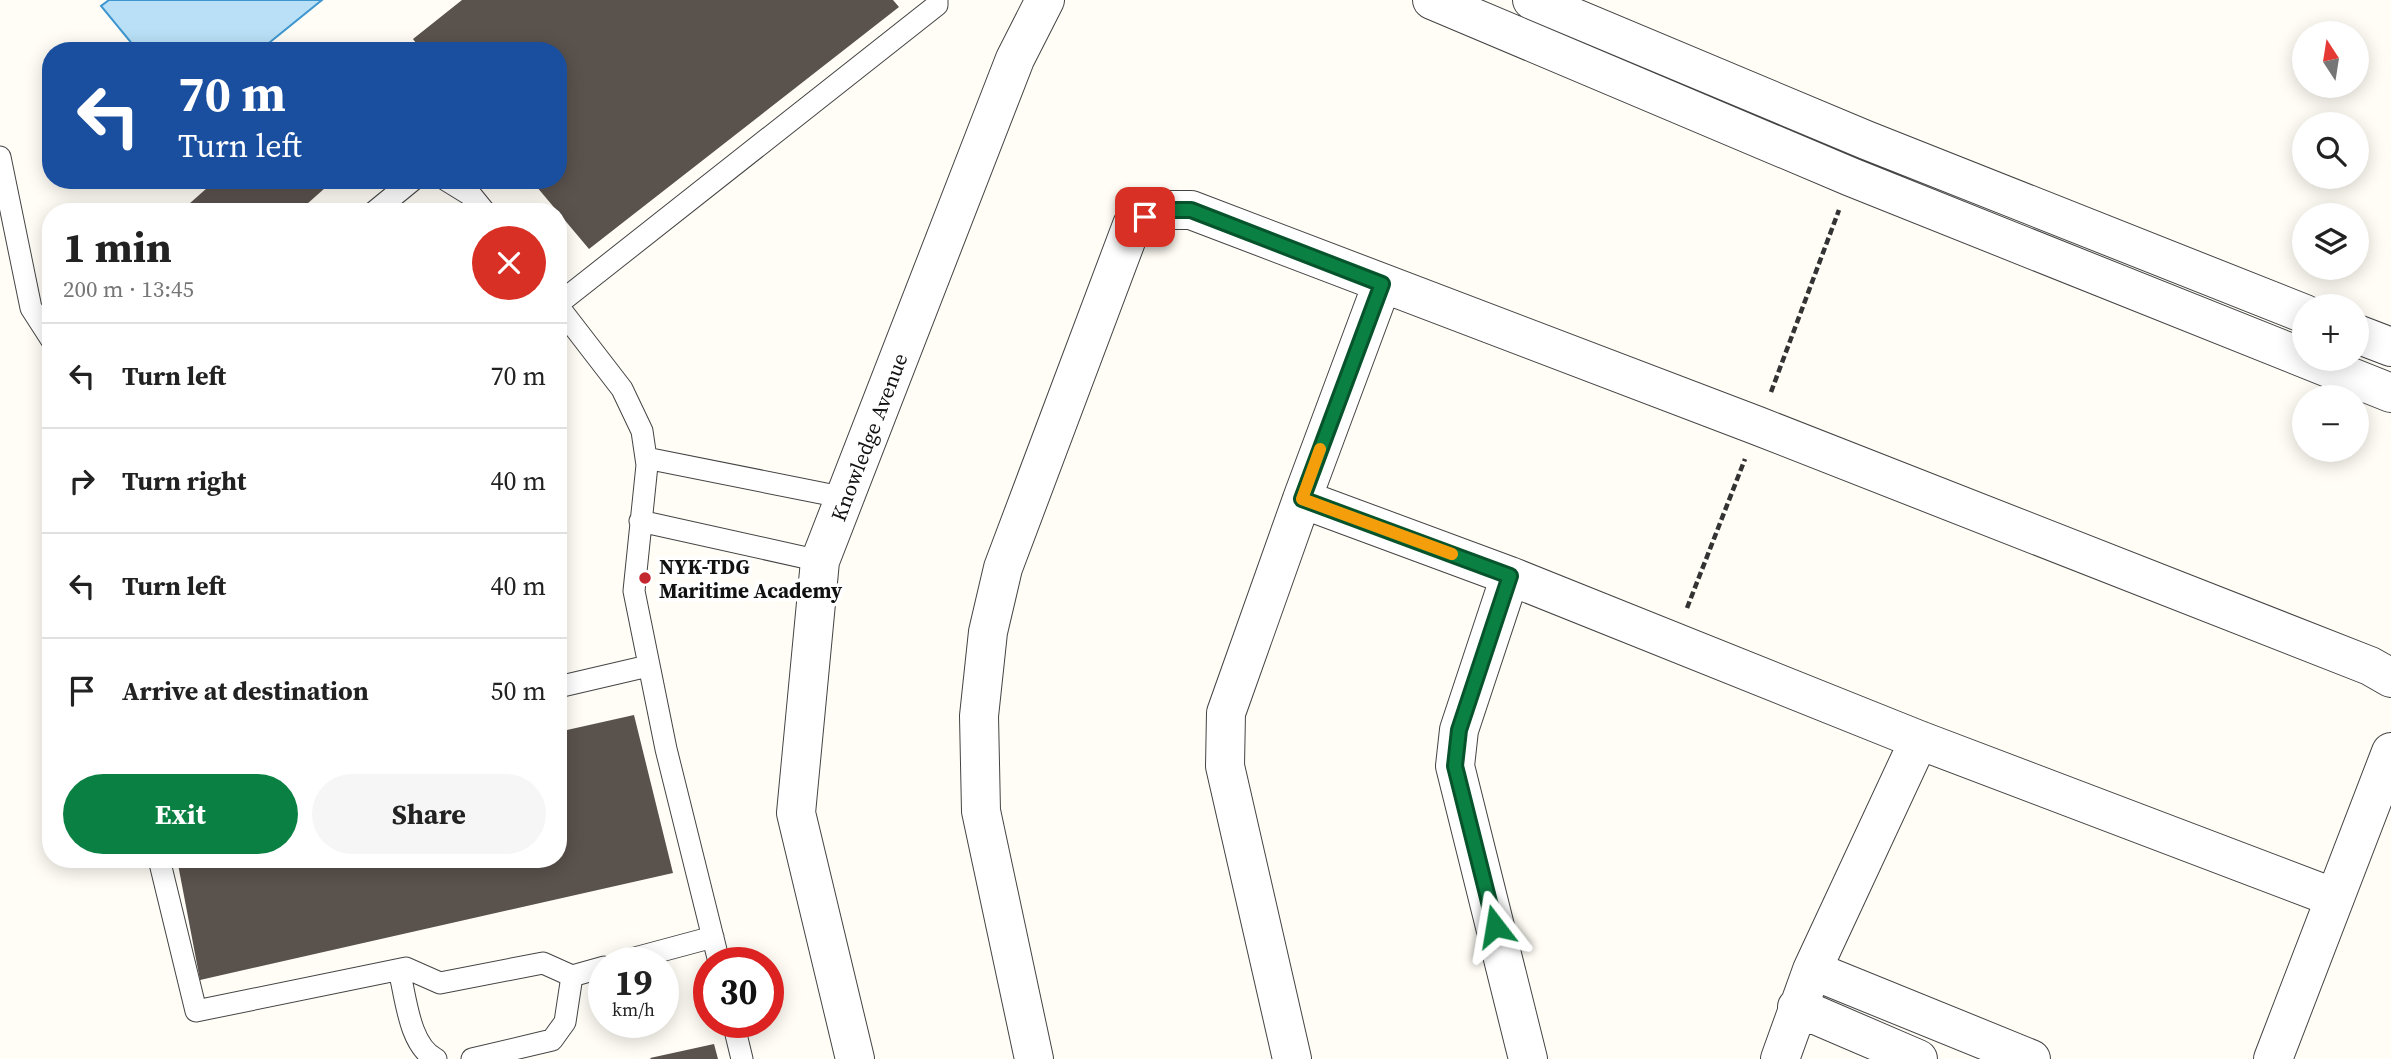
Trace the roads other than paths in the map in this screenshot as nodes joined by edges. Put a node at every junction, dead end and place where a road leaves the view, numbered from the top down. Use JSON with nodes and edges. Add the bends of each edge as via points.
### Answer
{"nodes":[{"id":1,"x":937,"y":0,"type":"edge"},
{"id":2,"x":1045,"y":0,"type":"edge"},
{"id":3,"x":1432,"y":0,"type":"edge"},
{"id":4,"x":1532,"y":0,"type":"edge"},
{"id":5,"x":0,"y":157,"type":"edge"},
{"id":6,"x":402,"y":189,"type":"edge"},
{"id":7,"x":461,"y":189,"type":"edge"},
{"id":8,"x":385,"y":203,"type":"edge"},
{"id":9,"x":478,"y":203,"type":"edge"},
{"id":10,"x":1382,"y":284,"type":"junction"},
{"id":11,"x":567,"y":298,"type":"edge"},
{"id":12,"x":2292,"y":309,"type":"edge"},
{"id":13,"x":567,"y":317,"type":"edge"},
{"id":14,"x":42,"y":324,"type":"edge"},
{"id":15,"x":2369,"y":339,"type":"edge"},
{"id":16,"x":2391,"y":347,"type":"edge"},
{"id":17,"x":2391,"y":393,"type":"edge"},
{"id":18,"x":646,"y":458,"type":"junction"},
{"id":19,"x":846,"y":498,"type":"junction"},
{"id":20,"x":1302,"y":499,"type":"junction"},
{"id":21,"x":640,"y":522,"type":"junction"},
{"id":22,"x":820,"y":561,"type":"junction"},
{"id":23,"x":1510,"y":576,"type":"junction"},
{"id":24,"x":648,"y":666,"type":"junction"},
{"id":25,"x":2391,"y":678,"type":"edge"},
{"id":26,"x":567,"y":685,"type":"edge"},
{"id":27,"x":1919,"y":740,"type":"junction"},
{"id":28,"x":2391,"y":752,"type":"edge"},
{"id":29,"x":161,"y":868,"type":"edge"},
{"id":30,"x":2335,"y":898,"type":"junction"},
{"id":31,"x":713,"y":937,"type":"junction"},
{"id":32,"x":676,"y":947,"type":"edge"},
{"id":33,"x":715,"y":947,"type":"edge"},
{"id":34,"x":399,"y":970,"type":"junction"},
{"id":35,"x":1812,"y":970,"type":"junction"},
{"id":36,"x":588,"y":972,"type":"edge"},
{"id":37,"x":572,"y":976,"type":"junction"},
{"id":38,"x":1797,"y":1007,"type":"junction"},
{"id":39,"x":737,"y":1038,"type":"edge"},
{"id":40,"x":436,"y":1059,"type":"edge"},
{"id":41,"x":472,"y":1059,"type":"edge"},
{"id":42,"x":742,"y":1059,"type":"edge"},
{"id":43,"x":855,"y":1059,"type":"edge"},
{"id":44,"x":1034,"y":1059,"type":"edge"},
{"id":45,"x":1292,"y":1059,"type":"edge"},
{"id":46,"x":1528,"y":1059,"type":"edge"},
{"id":47,"x":1780,"y":1059,"type":"edge"},
{"id":48,"x":1918,"y":1059,"type":"edge"},
{"id":49,"x":2031,"y":1059,"type":"edge"},
{"id":50,"x":2273,"y":1059,"type":"edge"}],
"edges":[{"from":1,"to":11,"type":"lane","via":[[937,5]]},
{"from":2,"to":19,"type":"street","name":"Knowledge Avenue","via":[[1015,59]]},
{"from":3,"to":17,"type":"street","via":[[1851,177]]},
{"from":4,"to":12,"type":"street","via":[[1866,140]]},
{"from":5,"to":14,"type":"lane","via":[[31,308]]},
{"from":6,"to":8,"type":"lane"},
{"from":7,"to":9,"type":"lane"},
{"from":10,"to":20,"type":"street"},
{"from":10,"to":25,"type":"street","via":[[1797,441]]},
{"from":10,"to":44,"type":"street","via":[[1191,210],[1158,210],[1132,225],[1003,568],[988,632],[979,716],[981,811]]},
{"from":13,"to":18,"type":"lane","via":[[622,388],[642,431]]},
{"from":15,"to":16,"type":"street"},
{"from":18,"to":19,"type":"lane"},
{"from":18,"to":21,"type":"lane"},
{"from":19,"to":22,"type":"street","name":"Knowledge Avenue"},
{"from":20,"to":23,"type":"street"},
{"from":20,"to":45,"type":"street","via":[[1226,713],[1225,766]]},
{"from":21,"to":22,"type":"lane"},
{"from":21,"to":24,"type":"lane","via":[[634,591]]},
{"from":22,"to":43,"type":"street","name":"Knowledge Avenue","via":[[796,813]]},
{"from":23,"to":27,"type":"street"},
{"from":23,"to":46,"type":"street","via":[[1459,730],[1455,766]]},
{"from":24,"to":26,"type":"lane"},
{"from":24,"to":31,"type":"lane"},
{"from":27,"to":30,"type":"street"},
{"from":27,"to":35,"type":"street"},
{"from":28,"to":30,"type":"street"},
{"from":29,"to":34,"type":"lane","via":[[196,1011]]},
{"from":30,"to":50,"type":"street"},
{"from":31,"to":32,"type":"lane"},
{"from":31,"to":33,"type":"lane"},
{"from":34,"to":37,"type":"lane","via":[[406,968],[440,983],[543,963]]},
{"from":34,"to":40,"type":"lane","via":[[418,1040],[426,1054]]},
{"from":35,"to":38,"type":"street"},
{"from":35,"to":49,"type":"street"},
{"from":36,"to":37,"type":"lane"},
{"from":37,"to":41,"type":"lane","via":[[565,1022],[552,1040]]},
{"from":38,"to":47,"type":"street"},
{"from":38,"to":48,"type":"street"},
{"from":39,"to":42,"type":"lane"}]}
